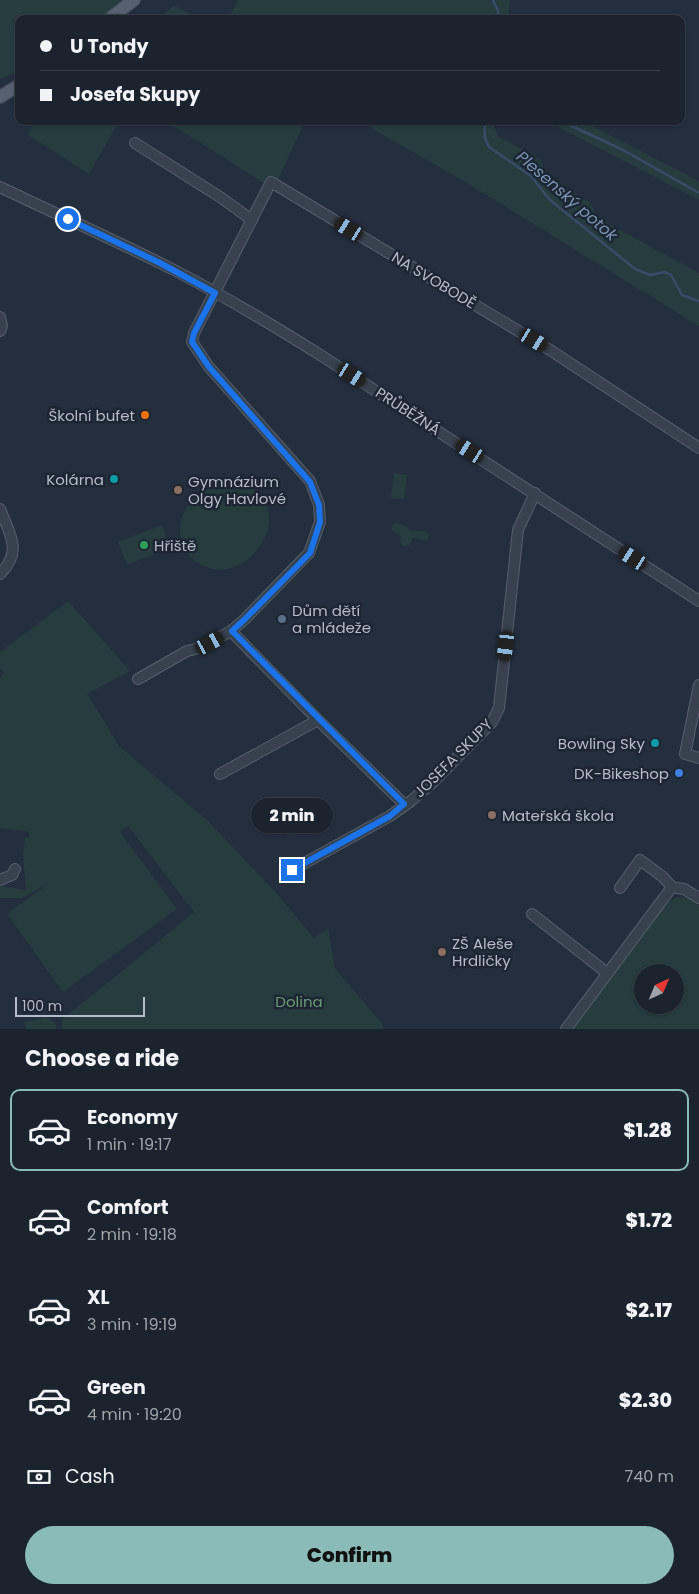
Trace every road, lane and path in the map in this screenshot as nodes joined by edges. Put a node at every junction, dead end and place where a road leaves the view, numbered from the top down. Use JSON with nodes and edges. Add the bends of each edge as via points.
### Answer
{"nodes":[{"id":1,"x":134,"y":0,"type":"edge"},
{"id":2,"x":113,"y":15,"type":"edge"},
{"id":3,"x":15,"y":88,"type":"edge"},
{"id":4,"x":0,"y":98,"type":"edge"},
{"id":5,"x":135,"y":143,"type":"dead end"},
{"id":6,"x":0,"y":187,"type":"edge"},
{"id":7,"x":252,"y":220,"type":"junction"},
{"id":8,"x":215,"y":293,"type":"junction"},
{"id":9,"x":0,"y":317,"type":"edge"},
{"id":10,"x":0,"y":331,"type":"edge"},
{"id":11,"x":699,"y":448,"type":"edge"},
{"id":12,"x":535,"y":494,"type":"junction"},
{"id":13,"x":0,"y":509,"type":"edge"},
{"id":14,"x":0,"y":574,"type":"edge"},
{"id":15,"x":699,"y":601,"type":"edge"},
{"id":16,"x":232,"y":631,"type":"junction"},
{"id":17,"x":138,"y":679,"type":"dead end"},
{"id":18,"x":699,"y":685,"type":"edge"},
{"id":19,"x":318,"y":720,"type":"junction"},
{"id":20,"x":699,"y":758,"type":"edge"},
{"id":21,"x":220,"y":774,"type":"dead end"},
{"id":22,"x":404,"y":804,"type":"junction"},
{"id":23,"x":15,"y":869,"type":"dead end"},
{"id":24,"x":292,"y":870,"type":"dead end"},
{"id":25,"x":0,"y":880,"type":"edge"},
{"id":26,"x":672,"y":887,"type":"junction"},
{"id":27,"x":620,"y":888,"type":"dead end"},
{"id":28,"x":699,"y":898,"type":"edge"},
{"id":29,"x":532,"y":914,"type":"dead end"},
{"id":30,"x":607,"y":973,"type":"junction"},
{"id":31,"x":566,"y":1029,"type":"edge"}],
"edges":[{"from":1,"to":2,"type":"main road"},
{"from":3,"to":4,"type":"main road"},
{"from":5,"to":7,"type":"street"},
{"from":6,"to":8,"type":"street","name":"PRŮBĚŽNÁ","via":[[112,239]]},
{"from":7,"to":8,"type":"street","name":"NA SVOBODĚ"},
{"from":7,"to":11,"type":"street","name":"NA SVOBODĚ","via":[[271,182],[550,350]]},
{"from":8,"to":12,"type":"street","name":"PRŮBĚŽNÁ","via":[[325,358]]},
{"from":8,"to":16,"type":"street","name":"NA SVOBODĚ","via":[[192,342],[209,367],[310,482],[319,505],[320,522],[310,553]]},
{"from":9,"to":10,"type":"street"},
{"from":12,"to":15,"type":"street","name":"PRŮBĚŽNÁ"},
{"from":12,"to":22,"type":"street","name":"JOSEFA SKUPY","via":[[518,530],[499,708],[492,722],[438,776]]},
{"from":13,"to":14,"type":"street","via":[[14,551]]},
{"from":16,"to":17,"type":"street","via":[[200,648],[187,651]]},
{"from":16,"to":19,"type":"street"},
{"from":18,"to":20,"type":"street","via":[[685,754]]},
{"from":19,"to":21,"type":"street"},
{"from":19,"to":22,"type":"street"},
{"from":22,"to":24,"type":"street","name":"JOSEFA SKUPY","via":[[390,816]]},
{"from":23,"to":25,"type":"street","via":[[12,875]]},
{"from":26,"to":27,"type":"street","via":[[640,860]]},
{"from":26,"to":28,"type":"street","via":[[684,889]]},
{"from":26,"to":30,"type":"street"},
{"from":29,"to":30,"type":"street"},
{"from":30,"to":31,"type":"street"}]}
